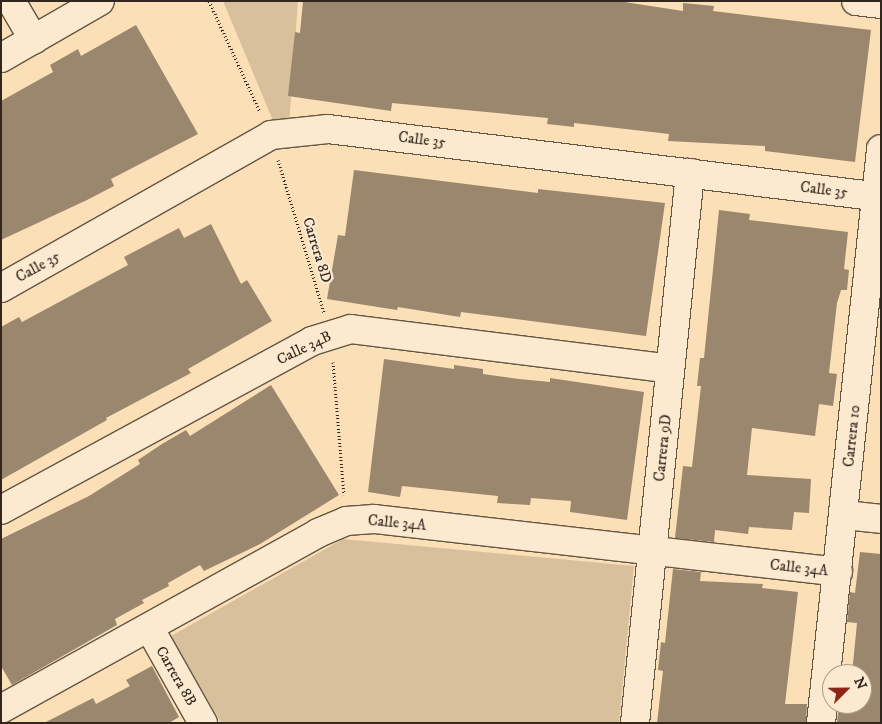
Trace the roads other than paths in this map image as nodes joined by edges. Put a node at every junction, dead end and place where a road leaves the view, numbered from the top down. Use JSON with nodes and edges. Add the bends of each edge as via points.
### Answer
{"nodes":[{"id":1,"x":11,"y":1,"type":"edge"},
{"id":2,"x":100,"y":1,"type":"edge"},
{"id":3,"x":856,"y":1,"type":"edge"},
{"id":4,"x":881,"y":4,"type":"edge"},
{"id":5,"x":34,"y":40,"type":"junction"},
{"id":6,"x":1,"y":58,"type":"edge"},
{"id":7,"x":881,"y":149,"type":"edge"},
{"id":8,"x":690,"y":174,"type":"junction"},
{"id":9,"x":878,"y":197,"type":"edge"},
{"id":10,"x":1,"y":288,"type":"edge"},
{"id":11,"x":670,"y":369,"type":"junction"},
{"id":12,"x":1,"y":510,"type":"edge"},
{"id":13,"x":844,"y":515,"type":"junction"},
{"id":14,"x":881,"y":519,"type":"edge"},
{"id":15,"x":652,"y":553,"type":"junction"},
{"id":16,"x":838,"y":572,"type":"junction"},
{"id":17,"x":150,"y":629,"type":"junction"},
{"id":18,"x":1,"y":709,"type":"edge"},
{"id":19,"x":203,"y":723,"type":"edge"},
{"id":20,"x":635,"y":723,"type":"edge"},
{"id":21,"x":821,"y":723,"type":"edge"}],
"edges":[{"from":1,"to":5,"type":"street"},
{"from":2,"to":5,"type":"street"},
{"from":3,"to":4,"type":"street"},
{"from":5,"to":6,"type":"street"},
{"from":7,"to":9,"type":"street","name":"Carrera 10"},
{"from":8,"to":9,"type":"street","name":"Calle 35"},
{"from":8,"to":10,"type":"street","name":"Calle 35","via":[[328,129],[271,135]]},
{"from":8,"to":11,"type":"street","name":"Carrera 9D"},
{"from":9,"to":13,"type":"street","name":"Carrera 10"},
{"from":11,"to":12,"type":"street","name":"Calle 34B","via":[[351,329],[331,333]]},
{"from":11,"to":15,"type":"street","name":"Carrera 9D"},
{"from":13,"to":14,"type":"street"},
{"from":13,"to":16,"type":"street","name":"Carrera 10"},
{"from":15,"to":16,"type":"street","name":"Calle 34A"},
{"from":15,"to":17,"type":"street","name":"Calle 34A","via":[[374,519],[346,521],[318,533]]},
{"from":15,"to":20,"type":"street","name":"Carrera 9D"},
{"from":16,"to":21,"type":"street","name":"Carrera 10"},
{"from":17,"to":18,"type":"street","name":"Calle 34A"},
{"from":17,"to":19,"type":"street","name":"Carrera 8B"}]}
